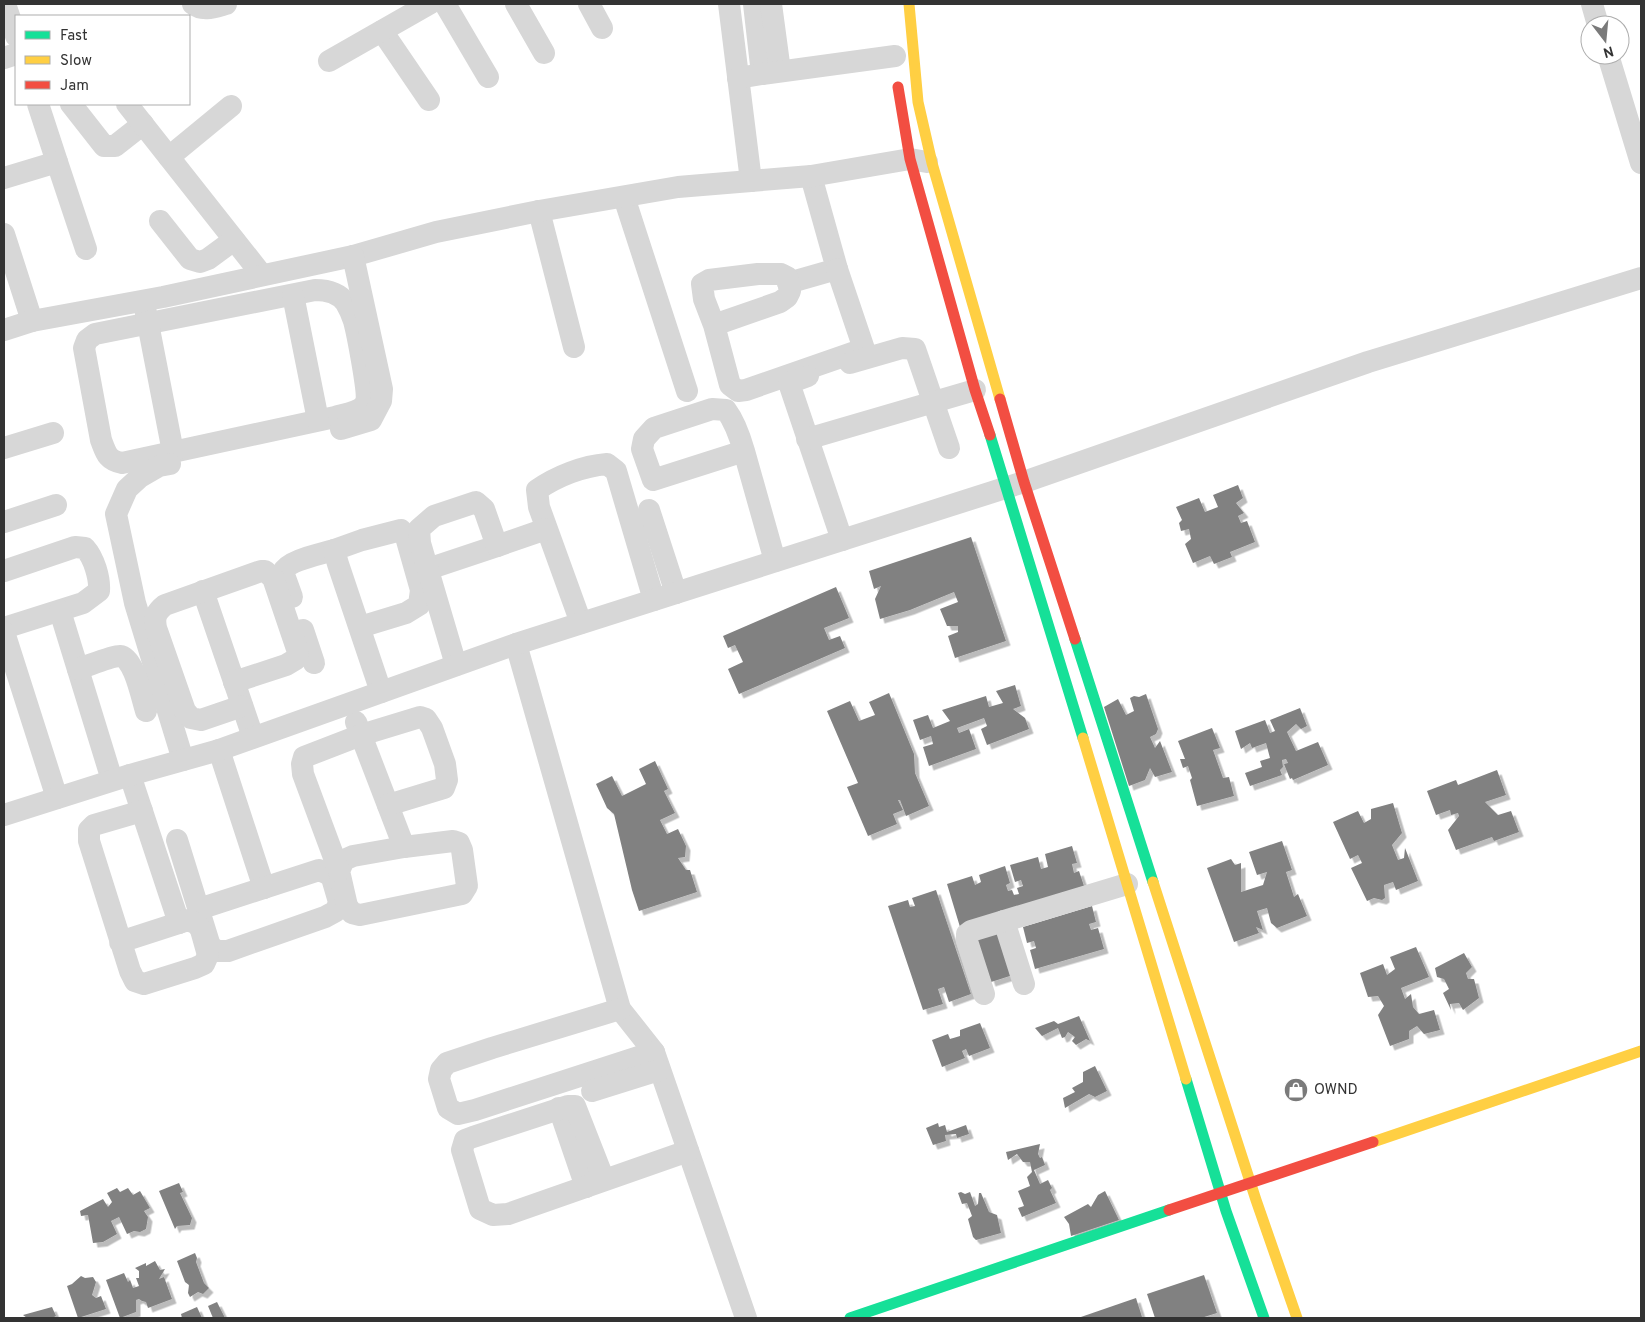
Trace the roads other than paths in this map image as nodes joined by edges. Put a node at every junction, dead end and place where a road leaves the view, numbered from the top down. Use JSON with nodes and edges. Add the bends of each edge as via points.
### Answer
{"nodes":[{"id":1,"x":5,"y":4,"type":"edge"},
{"id":2,"x":193,"y":4,"type":"edge"},
{"id":3,"x":226,"y":4,"type":"edge"},
{"id":4,"x":430,"y":4,"type":"edge"},
{"id":5,"x":445,"y":4,"type":"edge"},
{"id":6,"x":516,"y":4,"type":"edge"},
{"id":7,"x":589,"y":4,"type":"edge"},
{"id":8,"x":729,"y":4,"type":"edge"},
{"id":9,"x":754,"y":4,"type":"edge"},
{"id":10,"x":771,"y":4,"type":"edge"},
{"id":11,"x":909,"y":4,"type":"edge"},
{"id":12,"x":602,"y":28,"type":"dead end"},
{"id":13,"x":382,"y":31,"type":"junction"},
{"id":14,"x":15,"y":33,"type":"edge"},
{"id":15,"x":544,"y":53,"type":"dead end"},
{"id":16,"x":329,"y":61,"type":"dead end"},
{"id":17,"x":896,"y":61,"type":"joint"},
{"id":18,"x":1611,"y":65,"type":"edge"},
{"id":19,"x":771,"y":73,"type":"junction"},
{"id":20,"x":488,"y":77,"type":"dead end"},
{"id":21,"x":738,"y":78,"type":"junction"},
{"id":22,"x":429,"y":100,"type":"dead end"},
{"id":23,"x":38,"y":105,"type":"edge"},
{"id":24,"x":73,"y":105,"type":"edge"},
{"id":25,"x":128,"y":105,"type":"edge"},
{"id":26,"x":231,"y":106,"type":"dead end"},
{"id":27,"x":143,"y":124,"type":"junction"},
{"id":28,"x":169,"y":157,"type":"junction"},
{"id":29,"x":910,"y":159,"type":"junction"},
{"id":30,"x":57,"y":162,"type":"junction"},
{"id":31,"x":932,"y":162,"type":"junction"},
{"id":32,"x":1641,"y":163,"type":"edge"},
{"id":33,"x":811,"y":176,"type":"junction"},
{"id":34,"x":4,"y":178,"type":"edge"},
{"id":35,"x":751,"y":182,"type":"junction"},
{"id":36,"x":624,"y":197,"type":"junction"},
{"id":37,"x":539,"y":211,"type":"junction"},
{"id":38,"x":160,"y":221,"type":"dead end"},
{"id":39,"x":4,"y":234,"type":"edge"},
{"id":40,"x":234,"y":240,"type":"junction"},
{"id":41,"x":86,"y":249,"type":"dead end"},
{"id":42,"x":353,"y":256,"type":"junction"},
{"id":43,"x":837,"y":268,"type":"junction"},
{"id":44,"x":262,"y":275,"type":"junction"},
{"id":45,"x":1641,"y":278,"type":"edge"},
{"id":46,"x":788,"y":283,"type":"junction"},
{"id":47,"x":293,"y":295,"type":"junction"},
{"id":48,"x":144,"y":300,"type":"junction"},
{"id":49,"x":32,"y":321,"type":"junction"},
{"id":50,"x":148,"y":323,"type":"junction"},
{"id":51,"x":714,"y":325,"type":"junction"},
{"id":52,"x":4,"y":330,"type":"edge"},
{"id":53,"x":906,"y":336,"type":"dead end"},
{"id":54,"x":574,"y":347,"type":"dead end"},
{"id":55,"x":864,"y":349,"type":"junction"},
{"id":56,"x":789,"y":383,"type":"junction"},
{"id":57,"x":975,"y":390,"type":"junction"},
{"id":58,"x":687,"y":391,"type":"dead end"},
{"id":59,"x":934,"y":402,"type":"junction"},
{"id":60,"x":318,"y":420,"type":"junction"},
{"id":61,"x":53,"y":433,"type":"dead end"},
{"id":62,"x":807,"y":439,"type":"junction"},
{"id":63,"x":4,"y":448,"type":"edge"},
{"id":64,"x":948,"y":448,"type":"dead end"},
{"id":65,"x":744,"y":451,"type":"junction"},
{"id":66,"x":173,"y":452,"type":"junction"},
{"id":67,"x":653,"y":480,"type":"junction"},
{"id":68,"x":766,"y":482,"type":"dead end"},
{"id":69,"x":1016,"y":485,"type":"junction"},
{"id":70,"x":631,"y":488,"type":"dead end"},
{"id":71,"x":56,"y":505,"type":"dead end"},
{"id":72,"x":649,"y":510,"type":"dead end"},
{"id":73,"x":4,"y":522,"type":"edge"},
{"id":74,"x":546,"y":529,"type":"junction"},
{"id":75,"x":842,"y":540,"type":"junction"},
{"id":76,"x":497,"y":546,"type":"junction"},
{"id":77,"x":334,"y":550,"type":"junction"},
{"id":78,"x":775,"y":561,"type":"junction"},
{"id":79,"x":428,"y":570,"type":"junction"},
{"id":80,"x":4,"y":571,"type":"edge"},
{"id":81,"x":203,"y":591,"type":"junction"},
{"id":82,"x":676,"y":593,"type":"junction"},
{"id":83,"x":654,"y":600,"type":"junction"},
{"id":84,"x":60,"y":611,"type":"junction"},
{"id":85,"x":581,"y":623,"type":"junction"},
{"id":86,"x":360,"y":627,"type":"junction"},
{"id":87,"x":4,"y":628,"type":"edge"},
{"id":88,"x":4,"y":632,"type":"edge"},
{"id":89,"x":516,"y":644,"type":"junction"},
{"id":90,"x":314,"y":663,"type":"dead end"},
{"id":91,"x":456,"y":665,"type":"junction"},
{"id":92,"x":78,"y":669,"type":"junction"},
{"id":93,"x":234,"y":682,"type":"junction"},
{"id":94,"x":381,"y":692,"type":"junction"},
{"id":95,"x":350,"y":704,"type":"junction"},
{"id":96,"x":242,"y":706,"type":"junction"},
{"id":97,"x":146,"y":711,"type":"dead end"},
{"id":98,"x":361,"y":735,"type":"junction"},
{"id":99,"x":253,"y":737,"type":"junction"},
{"id":100,"x":219,"y":750,"type":"junction"},
{"id":101,"x":183,"y":760,"type":"junction"},
{"id":102,"x":121,"y":777,"type":"junction"},
{"id":103,"x":57,"y":798,"type":"junction"},
{"id":104,"x":388,"y":805,"type":"junction"},
{"id":105,"x":142,"y":811,"type":"junction"},
{"id":106,"x":4,"y":815,"type":"edge"},
{"id":107,"x":177,"y":840,"type":"dead end"},
{"id":108,"x":404,"y":847,"type":"junction"},
{"id":109,"x":339,"y":871,"type":"junction"},
{"id":110,"x":1126,"y":884,"type":"junction"},
{"id":111,"x":264,"y":888,"type":"junction"},
{"id":112,"x":198,"y":909,"type":"junction"},
{"id":113,"x":1004,"y":921,"type":"junction"},
{"id":114,"x":178,"y":923,"type":"junction"},
{"id":115,"x":120,"y":942,"type":"junction"},
{"id":116,"x":1024,"y":984,"type":"dead end"},
{"id":117,"x":984,"y":994,"type":"dead end"},
{"id":118,"x":620,"y":1009,"type":"junction"},
{"id":119,"x":1641,"y":1051,"type":"edge"},
{"id":120,"x":656,"y":1061,"type":"junction"},
{"id":121,"x":592,"y":1091,"type":"dead end"},
{"id":122,"x":688,"y":1151,"type":"junction"},
{"id":123,"x":595,"y":1183,"type":"junction"},
{"id":124,"x":1251,"y":1184,"type":"junction"},
{"id":125,"x":1221,"y":1194,"type":"junction"},
{"id":126,"x":746,"y":1318,"type":"edge"},
{"id":127,"x":850,"y":1318,"type":"edge"},
{"id":128,"x":1264,"y":1318,"type":"edge"},
{"id":129,"x":1297,"y":1318,"type":"edge"}],
"edges":[{"from":1,"to":14,"type":"street"},
{"from":2,"to":3,"type":"street","via":[[208,9]]},
{"from":4,"to":13,"type":"street"},
{"from":5,"to":20,"type":"street"},
{"from":6,"to":15,"type":"street"},
{"from":7,"to":12,"type":"street"},
{"from":8,"to":21,"type":"street"},
{"from":9,"to":19,"type":"street"},
{"from":10,"to":19,"type":"street"},
{"from":11,"to":31,"type":"street","via":[[918,102]]},
{"from":13,"to":16,"type":"street"},
{"from":13,"to":22,"type":"street"},
{"from":17,"to":19,"type":"street"},
{"from":17,"to":29,"type":"street"},
{"from":18,"to":32,"type":"street"},
{"from":19,"to":21,"type":"street"},
{"from":21,"to":35,"type":"street"},
{"from":23,"to":30,"type":"street"},
{"from":24,"to":27,"type":"street","via":[[104,146],[114,146]]},
{"from":25,"to":27,"type":"street"},
{"from":26,"to":28,"type":"street"},
{"from":27,"to":28,"type":"street"},
{"from":28,"to":40,"type":"street"},
{"from":29,"to":31,"type":"street"},
{"from":29,"to":33,"type":"street"},
{"from":29,"to":57,"type":"street"},
{"from":30,"to":34,"type":"street"},
{"from":30,"to":41,"type":"street"},
{"from":31,"to":69,"type":"street"},
{"from":33,"to":35,"type":"street"},
{"from":33,"to":43,"type":"street"},
{"from":35,"to":36,"type":"street","via":[[678,187]]},
{"from":36,"to":37,"type":"street"},
{"from":36,"to":58,"type":"street"},
{"from":37,"to":42,"type":"street","via":[[436,232]]},
{"from":37,"to":54,"type":"street"},
{"from":38,"to":40,"type":"street","via":[[190,258],[200,262]]},
{"from":39,"to":49,"type":"street"},
{"from":40,"to":44,"type":"street"},
{"from":42,"to":44,"type":"street"},
{"from":42,"to":101,"type":"street","via":[[382,389],[381,401],[371,420],[160,466],[127,489],[116,514],[135,603]]},
{"from":43,"to":46,"type":"street"},
{"from":43,"to":55,"type":"street"},
{"from":44,"to":48,"type":"street"},
{"from":45,"to":69,"type":"street","via":[[1368,362]]},
{"from":46,"to":51,"type":"street","via":[[788,297],[780,302]]},
{"from":46,"to":51,"type":"street","via":[[781,274],[709,280],[702,284]]},
{"from":47,"to":50,"type":"street"},
{"from":47,"to":60,"type":"street"},
{"from":47,"to":60,"type":"street","via":[[315,290],[338,295],[354,322],[366,402],[349,414]]},
{"from":48,"to":49,"type":"street"},
{"from":48,"to":50,"type":"street"},
{"from":49,"to":52,"type":"street"},
{"from":50,"to":66,"type":"street"},
{"from":50,"to":66,"type":"street","via":[[95,334],[87,340],[84,348],[99,431],[106,454],[113,461],[122,463]]},
{"from":51,"to":55,"type":"street","via":[[730,385],[738,391]]},
{"from":53,"to":55,"type":"street"},
{"from":56,"to":59,"type":"street","via":[[902,348],[915,349]]},
{"from":56,"to":62,"type":"street"},
{"from":56,"to":68,"type":"street","via":[[749,399],[746,407]]},
{"from":57,"to":59,"type":"street"},
{"from":57,"to":69,"type":"street"},
{"from":59,"to":62,"type":"street"},
{"from":59,"to":64,"type":"street"},
{"from":60,"to":66,"type":"street"},
{"from":61,"to":63,"type":"street"},
{"from":62,"to":75,"type":"street"},
{"from":65,"to":67,"type":"street"},
{"from":65,"to":67,"type":"street","via":[[726,410],[712,409],[654,428],[644,439],[642,449]]},
{"from":65,"to":78,"type":"street"},
{"from":67,"to":70,"type":"street"},
{"from":69,"to":75,"type":"street"},
{"from":69,"to":110,"type":"street"},
{"from":69,"to":124,"type":"street"},
{"from":71,"to":73,"type":"street"},
{"from":72,"to":82,"type":"street"},
{"from":74,"to":76,"type":"street"},
{"from":74,"to":83,"type":"street","via":[[537,490],[552,480],[607,464],[616,471]]},
{"from":74,"to":85,"type":"street"},
{"from":75,"to":78,"type":"street"},
{"from":76,"to":79,"type":"street"},
{"from":76,"to":79,"type":"street","via":[[484,509],[476,502],[450,510],[434,516],[419,529]]},
{"from":77,"to":86,"type":"street"},
{"from":77,"to":86,"type":"street","via":[[389,532],[401,530],[406,536],[421,590],[419,604],[406,613]]},
{"from":77,"to":90,"type":"street","via":[[292,563],[283,572]]},
{"from":78,"to":82,"type":"street"},
{"from":79,"to":91,"type":"street"},
{"from":80,"to":84,"type":"street","via":[[75,547],[86,548],[99,591],[84,603]]},
{"from":81,"to":93,"type":"street"},
{"from":81,"to":93,"type":"street","via":[[261,571],[273,578],[298,652],[296,659]]},
{"from":81,"to":96,"type":"street","via":[[158,610],[154,618],[156,628],[190,718],[201,720]]},
{"from":82,"to":83,"type":"street"},
{"from":83,"to":85,"type":"street"},
{"from":84,"to":87,"type":"street"},
{"from":84,"to":92,"type":"street"},
{"from":85,"to":89,"type":"street"},
{"from":86,"to":94,"type":"street"},
{"from":88,"to":103,"type":"street"},
{"from":89,"to":91,"type":"street"},
{"from":89,"to":118,"type":"street"},
{"from":91,"to":94,"type":"street"},
{"from":92,"to":97,"type":"street","via":[[119,656],[126,658],[132,664]]},
{"from":92,"to":102,"type":"street"},
{"from":93,"to":96,"type":"street"},
{"from":94,"to":95,"type":"street"},
{"from":95,"to":98,"type":"street"},
{"from":95,"to":99,"type":"street"},
{"from":96,"to":99,"type":"street"},
{"from":98,"to":104,"type":"street"},
{"from":98,"to":104,"type":"street","via":[[420,717],[426,719],[432,728],[445,764],[444,788]]},
{"from":98,"to":109,"type":"street","via":[[304,758],[302,764]]},
{"from":99,"to":100,"type":"street"},
{"from":100,"to":101,"type":"street"},
{"from":100,"to":111,"type":"street"},
{"from":101,"to":102,"type":"street"},
{"from":102,"to":103,"type":"street"},
{"from":102,"to":105,"type":"street"},
{"from":103,"to":106,"type":"street"},
{"from":104,"to":108,"type":"street"},
{"from":105,"to":114,"type":"street"},
{"from":105,"to":115,"type":"street","via":[[94,825],[89,830],[89,841]]},
{"from":107,"to":112,"type":"street"},
{"from":108,"to":109,"type":"street","via":[[354,856],[344,860]]},
{"from":108,"to":109,"type":"street","via":[[459,843],[467,886],[462,894],[352,914]]},
{"from":110,"to":113,"type":"street"},
{"from":110,"to":125,"type":"street"},
{"from":111,"to":112,"type":"street"},
{"from":111,"to":112,"type":"street","via":[[320,870],[332,878],[339,902],[336,911],[325,917],[228,951],[217,951],[210,946]]},
{"from":113,"to":116,"type":"street"},
{"from":113,"to":117,"type":"street","via":[[967,934]]},
{"from":114,"to":115,"type":"street"},
{"from":114,"to":115,"type":"street","via":[[188,920],[201,930],[208,955],[204,964],[144,984],[136,981],[130,971]]},
{"from":118,"to":120,"type":"street"},
{"from":118,"to":120,"type":"street","via":[[447,1063],[439,1079],[448,1108],[458,1114]]},
{"from":119,"to":124,"type":"street"},
{"from":120,"to":121,"type":"street"},
{"from":120,"to":122,"type":"street"},
{"from":122,"to":123,"type":"street"},
{"from":122,"to":126,"type":"street"},
{"from":123,"to":123,"type":"street","via":[[575,1106],[559,1108],[465,1140],[462,1150],[480,1209],[493,1215],[508,1214]]},
{"from":124,"to":125,"type":"street"},
{"from":124,"to":129,"type":"street"},
{"from":125,"to":127,"type":"street"},
{"from":125,"to":128,"type":"street"}]}
